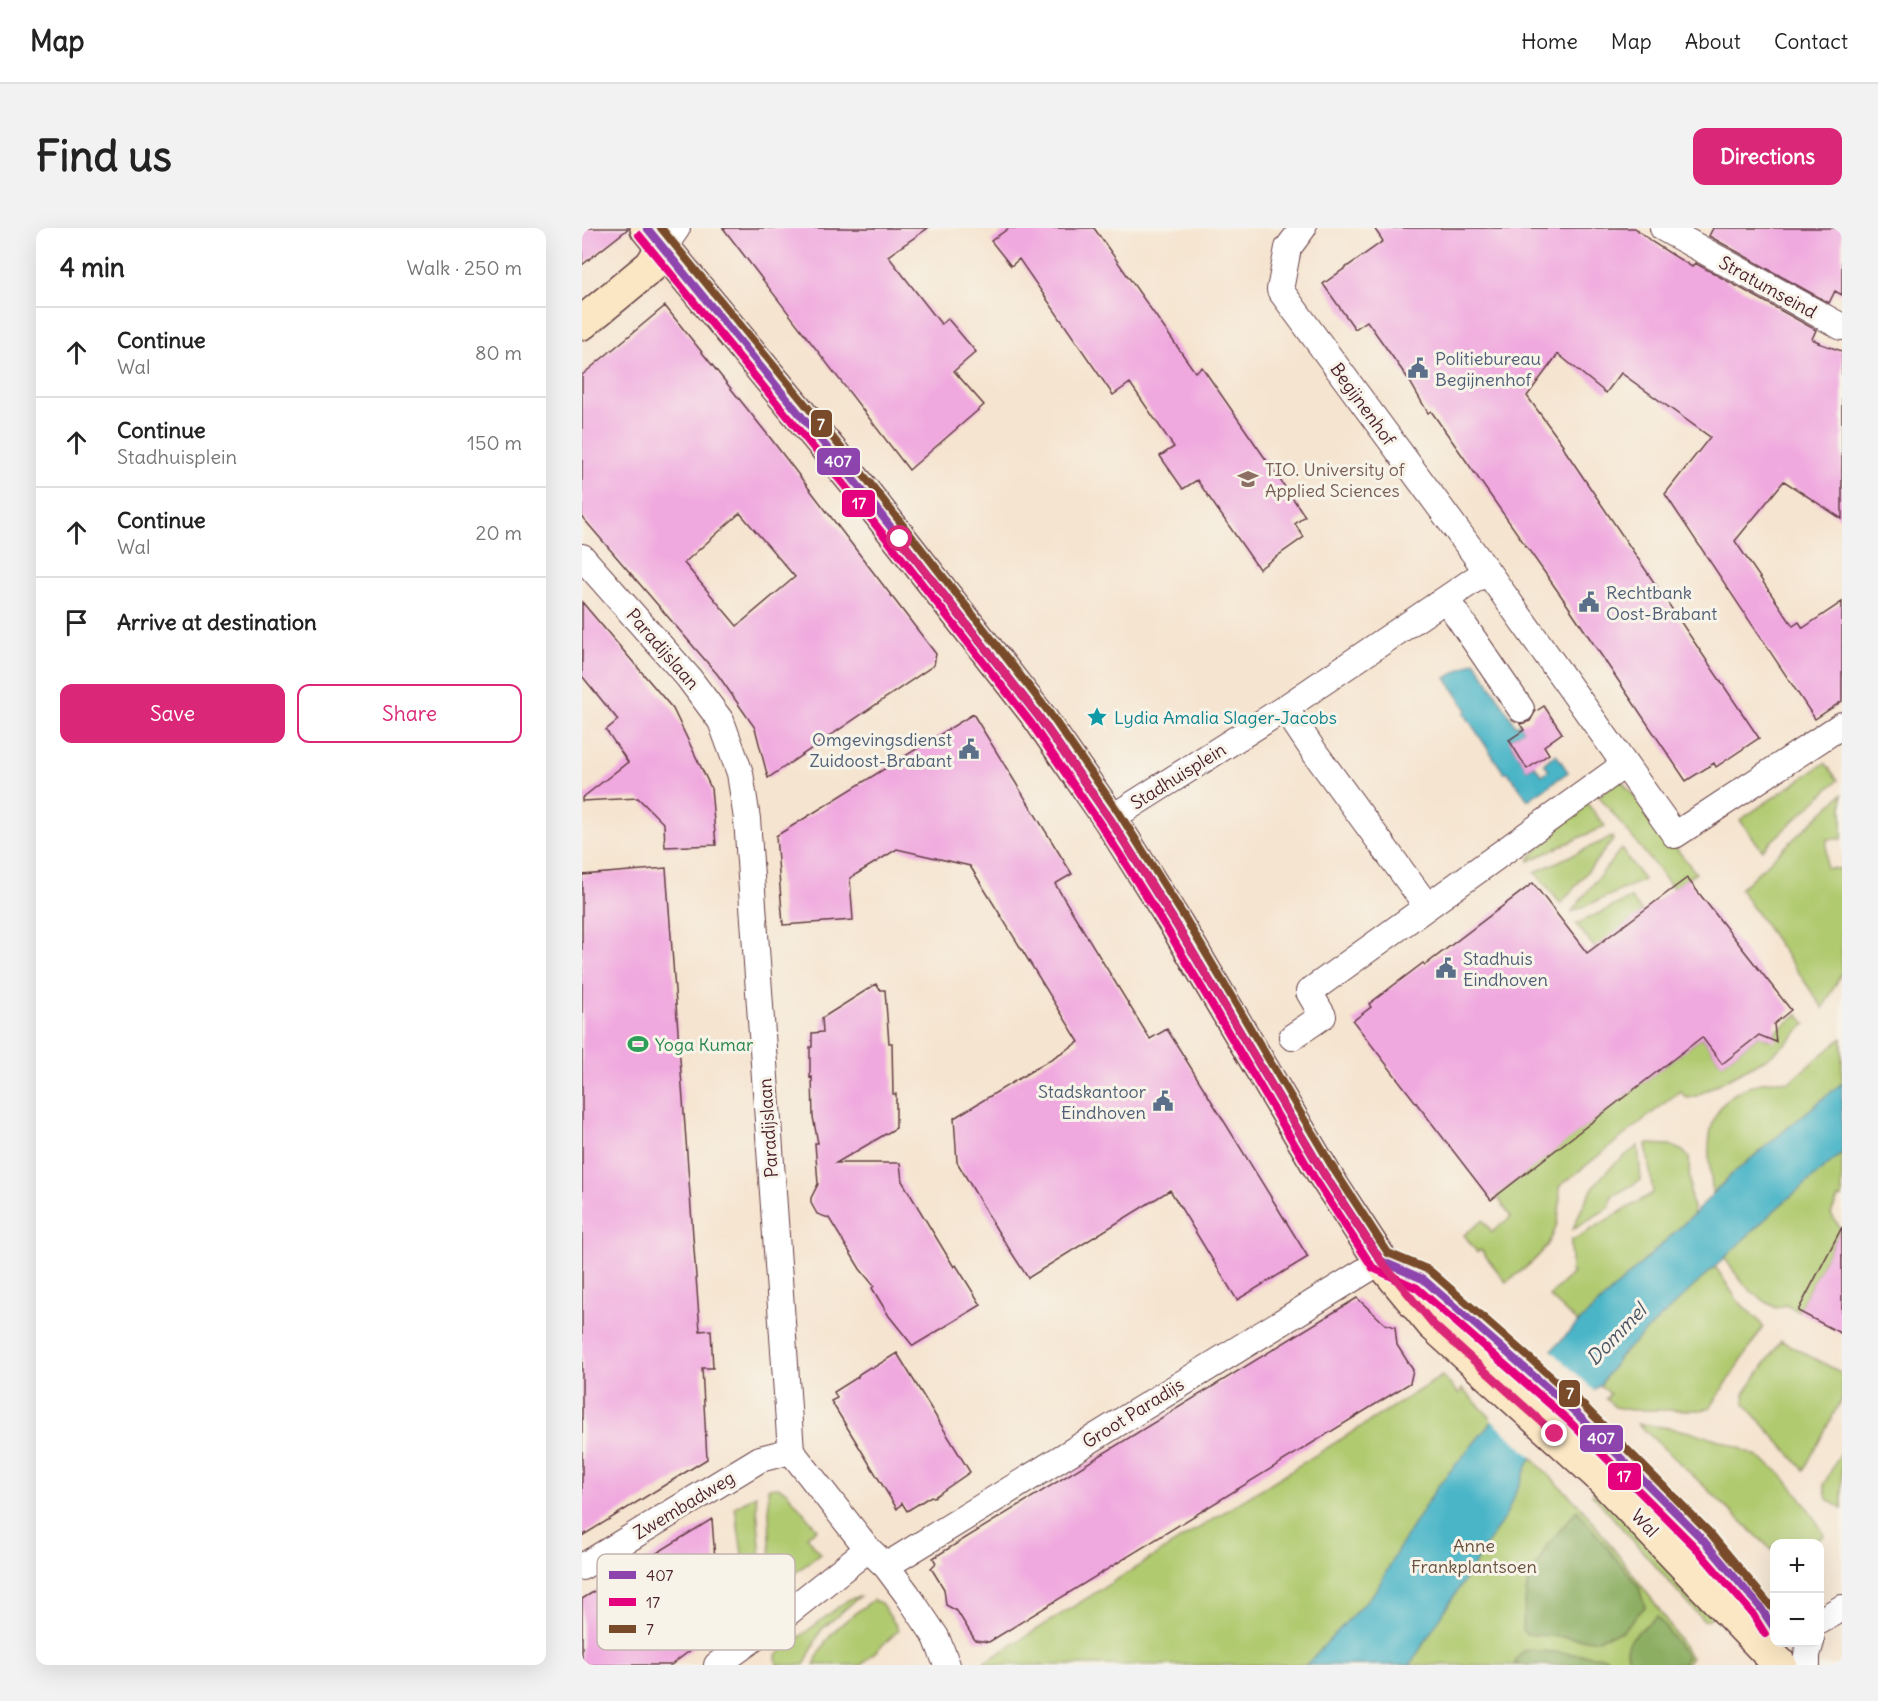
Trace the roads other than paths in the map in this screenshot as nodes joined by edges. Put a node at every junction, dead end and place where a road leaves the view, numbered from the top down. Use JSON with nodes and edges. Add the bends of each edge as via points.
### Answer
{"nodes":[{"id":1,"x":1303,"y":228,"type":"edge"},
{"id":2,"x":1663,"y":228,"type":"edge"},
{"id":3,"x":662,"y":235,"type":"edge"},
{"id":4,"x":1698,"y":237,"type":"edge"},
{"id":5,"x":582,"y":323,"type":"edge"},
{"id":6,"x":1842,"y":327,"type":"edge"},
{"id":7,"x":582,"y":556,"type":"edge"},
{"id":8,"x":1487,"y":572,"type":"junction"},
{"id":9,"x":1446,"y":600,"type":"junction"},
{"id":10,"x":1286,"y":708,"type":"junction"},
{"id":11,"x":1521,"y":709,"type":"dead end"},
{"id":12,"x":1842,"y":725,"type":"edge"},
{"id":13,"x":1624,"y":765,"type":"junction"},
{"id":14,"x":1110,"y":819,"type":"junction"},
{"id":15,"x":1427,"y":906,"type":"junction"},
{"id":16,"x":1292,"y":1037,"type":"dead end"},
{"id":17,"x":1381,"y":1261,"type":"junction"},
{"id":18,"x":1502,"y":1388,"type":"joint"},
{"id":19,"x":791,"y":1451,"type":"junction"},
{"id":20,"x":868,"y":1548,"type":"junction"},
{"id":21,"x":605,"y":1554,"type":"edge"},
{"id":22,"x":597,"y":1559,"type":"edge"},
{"id":23,"x":886,"y":1566,"type":"junction"},
{"id":24,"x":582,"y":1568,"type":"edge"},
{"id":25,"x":795,"y":1607,"type":"edge"},
{"id":26,"x":1842,"y":1608,"type":"edge"},
{"id":27,"x":1824,"y":1619,"type":"edge"},
{"id":28,"x":1809,"y":1647,"type":"edge"},
{"id":29,"x":738,"y":1650,"type":"edge"},
{"id":30,"x":717,"y":1665,"type":"edge"},
{"id":31,"x":947,"y":1665,"type":"edge"},
{"id":32,"x":1780,"y":1665,"type":"edge"},
{"id":33,"x":1808,"y":1665,"type":"edge"}],
"edges":[{"from":1,"to":8,"type":"street","name":"Begijnenhof","via":[[1288,248],[1280,290]]},
{"from":2,"to":4,"type":"street","name":"Stratumseind"},
{"from":3,"to":5,"type":"street","via":[[651,266]]},
{"from":3,"to":14,"type":"street","via":[[1039,717]]},
{"from":4,"to":6,"type":"street","name":"Stratumseind"},
{"from":7,"to":19,"type":"street","name":"Paradijslaan","via":[[688,677],[721,721],[740,773],[747,819]]},
{"from":8,"to":9,"type":"street","name":"Stadhuisplein"},
{"from":8,"to":13,"type":"street"},
{"from":9,"to":10,"type":"street","name":"Stadhuisplein"},
{"from":9,"to":11,"type":"street"},
{"from":10,"to":14,"type":"street","name":"Stadhuisplein"},
{"from":10,"to":15,"type":"street"},
{"from":12,"to":13,"type":"street","via":[[1675,836]]},
{"from":13,"to":15,"type":"street"},
{"from":14,"to":17,"type":"street","name":"Stadhuisplein","via":[[1324,1174]]},
{"from":15,"to":16,"type":"street","via":[[1309,992],[1323,1016]]},
{"from":17,"to":18,"type":"street","name":"Stadhuisplein","via":[[1433,1324]]},
{"from":17,"to":23,"type":"street","name":"Groot Paradijs"},
{"from":18,"to":32,"type":"street","name":"Wal","via":[[1599,1475]]},
{"from":19,"to":20,"type":"street"},
{"from":19,"to":21,"type":"street","name":"Zwembadweg","via":[[760,1459]]},
{"from":20,"to":23,"type":"street"},
{"from":20,"to":25,"type":"street"},
{"from":22,"to":24,"type":"street","name":"Zwembadweg"},
{"from":23,"to":31,"type":"street","via":[[936,1637]]},
{"from":26,"to":27,"type":"street"},
{"from":28,"to":33,"type":"street"},
{"from":29,"to":30,"type":"street"}]}
